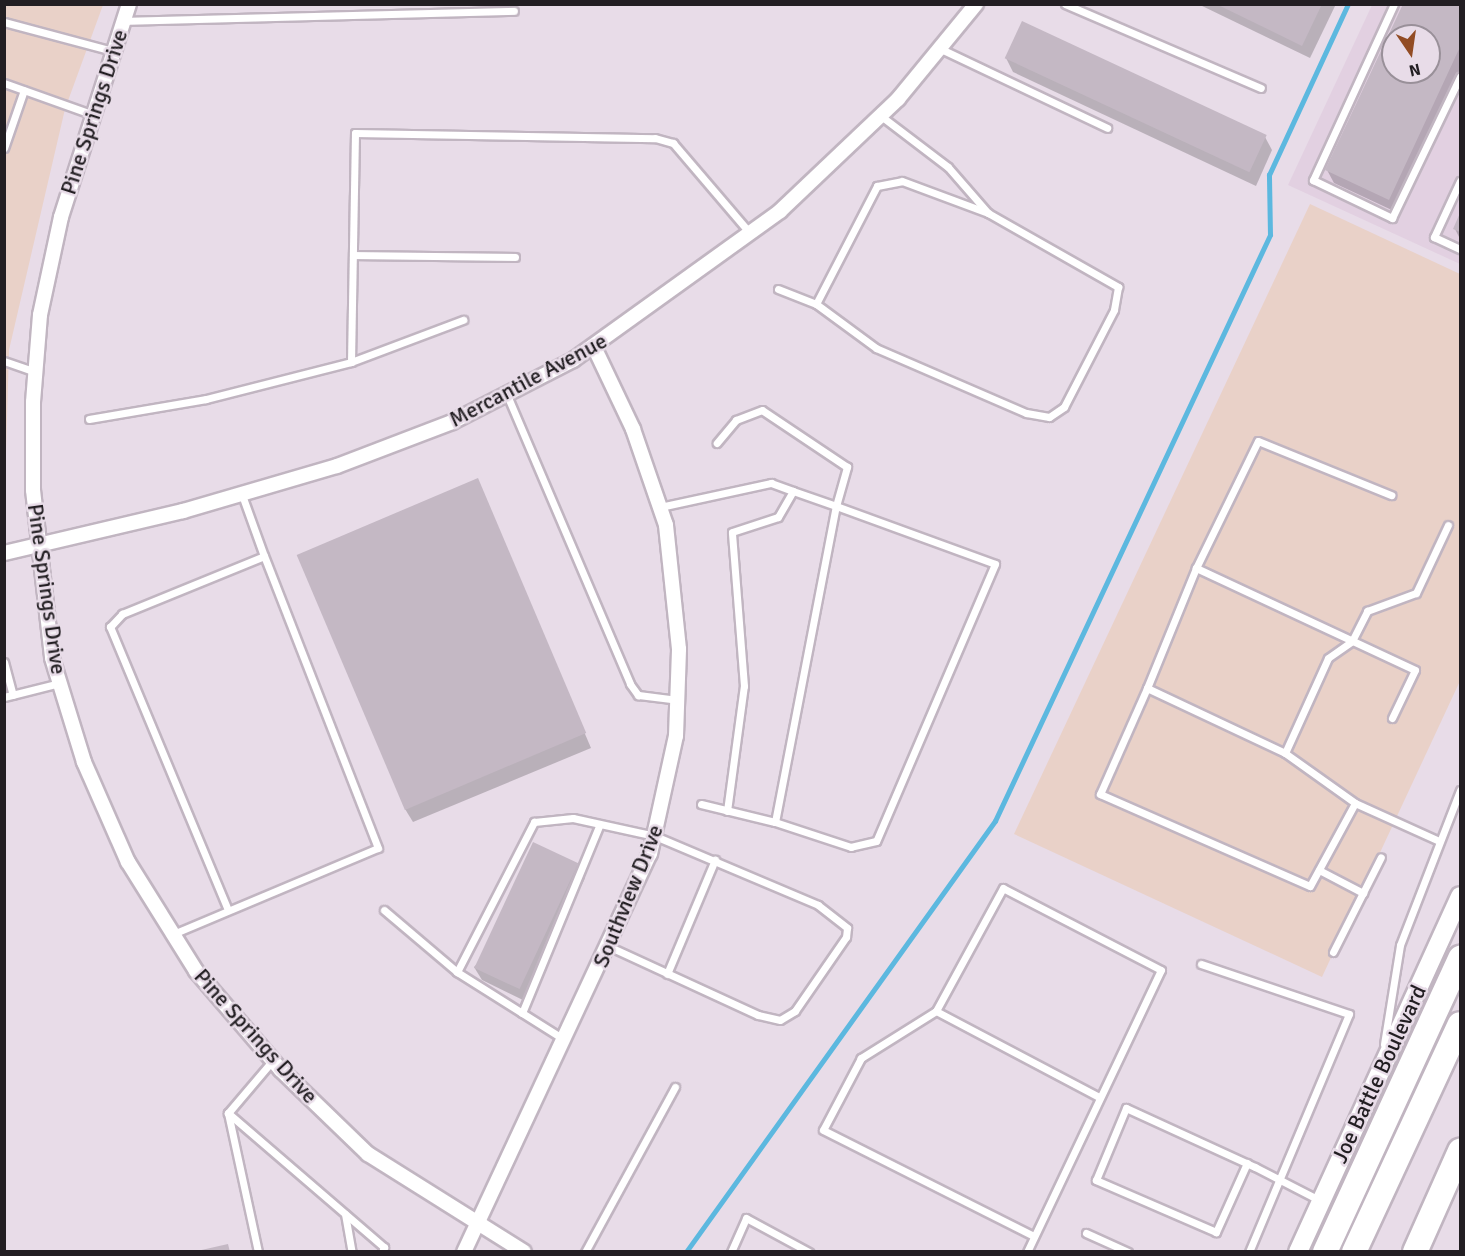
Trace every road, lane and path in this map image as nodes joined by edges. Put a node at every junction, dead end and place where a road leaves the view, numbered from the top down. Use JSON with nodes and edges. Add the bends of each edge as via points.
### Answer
{"nodes":[{"id":1,"x":129,"y":4,"type":"edge"},
{"id":2,"x":976,"y":4,"type":"edge"},
{"id":3,"x":1065,"y":4,"type":"edge"},
{"id":4,"x":1394,"y":4,"type":"edge"},
{"id":5,"x":514,"y":11,"type":"dead end"},
{"id":6,"x":123,"y":21,"type":"junction"},
{"id":7,"x":4,"y":22,"type":"edge"},
{"id":8,"x":941,"y":49,"type":"junction"},
{"id":9,"x":112,"y":51,"type":"junction"},
{"id":10,"x":1461,"y":77,"type":"edge"},
{"id":11,"x":4,"y":83,"type":"edge"},
{"id":12,"x":1261,"y":88,"type":"dead end"},
{"id":13,"x":24,"y":90,"type":"junction"},
{"id":14,"x":91,"y":114,"type":"junction"},
{"id":15,"x":880,"y":116,"type":"junction"},
{"id":16,"x":1107,"y":128,"type":"dead end"},
{"id":17,"x":4,"y":148,"type":"edge"},
{"id":18,"x":1461,"y":181,"type":"edge"},
{"id":19,"x":988,"y":213,"type":"junction"},
{"id":20,"x":751,"y":235,"type":"junction"},
{"id":21,"x":1461,"y":249,"type":"edge"},
{"id":22,"x":353,"y":255,"type":"junction"},
{"id":23,"x":515,"y":257,"type":"dead end"},
{"id":24,"x":777,"y":289,"type":"dead end"},
{"id":25,"x":816,"y":304,"type":"junction"},
{"id":26,"x":463,"y":320,"type":"dead end"},
{"id":27,"x":594,"y":347,"type":"junction"},
{"id":28,"x":4,"y":361,"type":"edge"},
{"id":29,"x":351,"y":362,"type":"junction"},
{"id":30,"x":36,"y":372,"type":"junction"},
{"id":31,"x":507,"y":395,"type":"junction"},
{"id":32,"x":89,"y":419,"type":"dead end"},
{"id":33,"x":717,"y":443,"type":"dead end"},
{"id":34,"x":793,"y":491,"type":"junction"},
{"id":35,"x":242,"y":495,"type":"junction"},
{"id":36,"x":1391,"y":495,"type":"dead end"},
{"id":37,"x":836,"y":506,"type":"junction"},
{"id":38,"x":660,"y":507,"type":"junction"},
{"id":39,"x":1448,"y":525,"type":"dead end"},
{"id":40,"x":38,"y":546,"type":"junction"},
{"id":41,"x":4,"y":553,"type":"edge"},
{"id":42,"x":264,"y":555,"type":"junction"},
{"id":43,"x":1196,"y":568,"type":"junction"},
{"id":44,"x":1352,"y":640,"type":"junction"},
{"id":45,"x":4,"y":662,"type":"edge"},
{"id":46,"x":60,"y":683,"type":"junction"},
{"id":47,"x":1147,"y":688,"type":"junction"},
{"id":48,"x":13,"y":695,"type":"junction"},
{"id":49,"x":4,"y":697,"type":"edge"},
{"id":50,"x":678,"y":700,"type":"junction"},
{"id":51,"x":1392,"y":718,"type":"dead end"},
{"id":52,"x":1285,"y":753,"type":"junction"},
{"id":53,"x":1461,"y":790,"type":"edge"},
{"id":54,"x":1355,"y":803,"type":"junction"},
{"id":55,"x":701,"y":804,"type":"dead end"},
{"id":56,"x":727,"y":811,"type":"junction"},
{"id":57,"x":775,"y":822,"type":"junction"},
{"id":58,"x":600,"y":824,"type":"junction"},
{"id":59,"x":655,"y":836,"type":"junction"},
{"id":60,"x":1439,"y":841,"type":"junction"},
{"id":61,"x":1381,"y":857,"type":"dead end"},
{"id":62,"x":715,"y":860,"type":"junction"},
{"id":63,"x":1319,"y":870,"type":"junction"},
{"id":64,"x":1363,"y":893,"type":"junction"},
{"id":65,"x":1461,"y":896,"type":"edge"},
{"id":66,"x":228,"y":910,"type":"junction"},
{"id":67,"x":384,"y":910,"type":"dead end"},
{"id":68,"x":173,"y":934,"type":"junction"},
{"id":69,"x":610,"y":947,"type":"junction"},
{"id":70,"x":1333,"y":952,"type":"dead end"},
{"id":71,"x":1461,"y":958,"type":"edge"},
{"id":72,"x":1201,"y":964,"type":"dead end"},
{"id":73,"x":457,"y":972,"type":"junction"},
{"id":74,"x":667,"y":974,"type":"junction"},
{"id":75,"x":936,"y":1011,"type":"junction"},
{"id":76,"x":522,"y":1012,"type":"junction"},
{"id":77,"x":1461,"y":1024,"type":"edge"},
{"id":78,"x":565,"y":1040,"type":"junction"},
{"id":79,"x":273,"y":1060,"type":"junction"},
{"id":80,"x":675,"y":1087,"type":"dead end"},
{"id":81,"x":1373,"y":1087,"type":"junction"},
{"id":82,"x":1099,"y":1097,"type":"junction"},
{"id":83,"x":228,"y":1113,"type":"junction"},
{"id":84,"x":1461,"y":1151,"type":"edge"},
{"id":85,"x":1247,"y":1163,"type":"junction"},
{"id":86,"x":1461,"y":1177,"type":"edge"},
{"id":87,"x":1281,"y":1181,"type":"junction"},
{"id":88,"x":1321,"y":1201,"type":"junction"},
{"id":89,"x":345,"y":1214,"type":"junction"},
{"id":90,"x":477,"y":1226,"type":"junction"},
{"id":91,"x":1086,"y":1233,"type":"dead end"},
{"id":92,"x":1034,"y":1236,"type":"junction"},
{"id":93,"x":258,"y":1251,"type":"edge"},
{"id":94,"x":352,"y":1251,"type":"edge"},
{"id":95,"x":382,"y":1251,"type":"edge"},
{"id":96,"x":464,"y":1251,"type":"edge"},
{"id":97,"x":524,"y":1251,"type":"edge"},
{"id":98,"x":585,"y":1251,"type":"edge"},
{"id":99,"x":730,"y":1251,"type":"edge"},
{"id":100,"x":809,"y":1251,"type":"edge"},
{"id":101,"x":1027,"y":1251,"type":"edge"},
{"id":102,"x":1128,"y":1251,"type":"edge"},
{"id":103,"x":1249,"y":1251,"type":"edge"},
{"id":104,"x":1298,"y":1251,"type":"edge"},
{"id":105,"x":1325,"y":1251,"type":"edge"},
{"id":106,"x":1354,"y":1251,"type":"edge"},
{"id":107,"x":1417,"y":1251,"type":"edge"}],
"edges":[{"from":1,"to":6,"type":"street","name":"Pine Springs Drive"},
{"from":2,"to":8,"type":"street","name":"Mercantile Avenue"},
{"from":3,"to":12,"type":"lane"},
{"from":4,"to":10,"type":"lane","via":[[1313,180],[1392,218]]},
{"from":5,"to":6,"type":"lane"},
{"from":6,"to":9,"type":"street","name":"Pine Springs Drive"},
{"from":7,"to":9,"type":"lane"},
{"from":8,"to":15,"type":"street","name":"Mercantile Avenue"},
{"from":8,"to":16,"type":"lane"},
{"from":9,"to":14,"type":"street","name":"Pine Springs Drive"},
{"from":11,"to":13,"type":"lane"},
{"from":13,"to":14,"type":"lane"},
{"from":13,"to":17,"type":"lane"},
{"from":14,"to":30,"type":"street","name":"Pine Springs Drive","via":[[58,228],[40,315]]},
{"from":15,"to":19,"type":"lane","via":[[948,167]]},
{"from":15,"to":20,"type":"street","name":"Mercantile Avenue"},
{"from":18,"to":21,"type":"lane","via":[[1434,237]]},
{"from":19,"to":25,"type":"lane","via":[[902,181],[877,186]]},
{"from":19,"to":25,"type":"lane","via":[[1118,287],[1114,310],[1064,407],[1049,417],[1026,413],[876,348]]},
{"from":20,"to":22,"type":"lane","via":[[673,143],[655,138],[355,133]]},
{"from":20,"to":27,"type":"street","name":"Mercantile Avenue"},
{"from":22,"to":23,"type":"lane"},
{"from":22,"to":29,"type":"lane"},
{"from":24,"to":25,"type":"lane"},
{"from":26,"to":29,"type":"lane"},
{"from":27,"to":31,"type":"street","name":"Mercantile Avenue"},
{"from":27,"to":38,"type":"street","name":"Southview Drive","via":[[633,429]]},
{"from":28,"to":30,"type":"lane"},
{"from":29,"to":32,"type":"lane","via":[[206,399]]},
{"from":30,"to":40,"type":"street","name":"Pine Springs Drive","via":[[33,490]]},
{"from":31,"to":35,"type":"street","name":"Mercantile Avenue","via":[[383,450]]},
{"from":31,"to":50,"type":"lane","via":[[630,684],[638,695]]},
{"from":33,"to":37,"type":"lane","via":[[736,420],[762,410],[847,467]]},
{"from":34,"to":37,"type":"lane"},
{"from":34,"to":38,"type":"lane","via":[[771,483]]},
{"from":34,"to":56,"type":"lane","via":[[778,517],[732,532],[741,597],[744,686]]},
{"from":35,"to":40,"type":"street","name":"Mercantile Avenue"},
{"from":35,"to":42,"type":"lane"},
{"from":36,"to":43,"type":"lane","via":[[1258,441]]},
{"from":37,"to":57,"type":"lane"},
{"from":37,"to":57,"type":"lane","via":[[995,564],[876,841],[851,847]]},
{"from":38,"to":50,"type":"street","name":"Southview Drive","via":[[676,595]]},
{"from":39,"to":44,"type":"lane","via":[[1416,593],[1367,611]]},
{"from":40,"to":41,"type":"street","name":"Mercantile Avenue"},
{"from":40,"to":46,"type":"street","name":"Pine Springs Drive"},
{"from":42,"to":66,"type":"lane","via":[[378,848]]},
{"from":42,"to":66,"type":"lane","via":[[122,614],[110,627]]},
{"from":43,"to":44,"type":"lane"},
{"from":43,"to":47,"type":"lane"},
{"from":44,"to":51,"type":"lane","via":[[1415,670]]},
{"from":44,"to":52,"type":"lane","via":[[1328,658]]},
{"from":45,"to":48,"type":"lane"},
{"from":46,"to":48,"type":"lane"},
{"from":46,"to":68,"type":"street","name":"Pine Springs Drive","via":[[84,762],[128,862]]},
{"from":47,"to":52,"type":"lane"},
{"from":47,"to":63,"type":"lane","via":[[1100,794],[1310,886]]},
{"from":48,"to":49,"type":"lane"},
{"from":50,"to":59,"type":"street","name":"Southview Drive","via":[[673,757]]},
{"from":52,"to":54,"type":"lane"},
{"from":53,"to":60,"type":"lane"},
{"from":54,"to":60,"type":"lane"},
{"from":54,"to":63,"type":"lane"},
{"from":55,"to":56,"type":"lane"},
{"from":56,"to":57,"type":"lane"},
{"from":58,"to":59,"type":"lane"},
{"from":58,"to":73,"type":"lane","via":[[573,818],[534,822]]},
{"from":58,"to":76,"type":"lane"},
{"from":59,"to":62,"type":"lane"},
{"from":59,"to":69,"type":"street","name":"Southview Drive"},
{"from":60,"to":81,"type":"lane","via":[[1400,945],[1393,1009]]},
{"from":61,"to":64,"type":"lane"},
{"from":62,"to":74,"type":"lane"},
{"from":62,"to":74,"type":"lane","via":[[786,889],[842,920],[846,937],[788,1017],[758,1016]]},
{"from":63,"to":64,"type":"lane"},
{"from":64,"to":70,"type":"lane"},
{"from":65,"to":81,"type":"main road","name":"Joe Battle Boulevard"},
{"from":66,"to":68,"type":"lane"},
{"from":67,"to":73,"type":"lane"},
{"from":68,"to":79,"type":"street","name":"Pine Springs Drive","via":[[196,971]]},
{"from":69,"to":74,"type":"lane"},
{"from":69,"to":78,"type":"street","name":"Southview Drive"},
{"from":71,"to":105,"type":"highway"},
{"from":72,"to":87,"type":"lane","via":[[1349,1014]]},
{"from":73,"to":76,"type":"lane"},
{"from":75,"to":82,"type":"lane"},
{"from":75,"to":82,"type":"lane","via":[[1004,888],[1151,964],[1161,970]]},
{"from":75,"to":92,"type":"lane","via":[[861,1058],[823,1130]]},
{"from":76,"to":78,"type":"lane"},
{"from":77,"to":106,"type":"highway"},
{"from":78,"to":90,"type":"street","name":"Southview Drive"},
{"from":79,"to":83,"type":"lane"},
{"from":79,"to":90,"type":"street","name":"Pine Springs Drive","via":[[368,1154]]},
{"from":80,"to":98,"type":"lane"},
{"from":81,"to":88,"type":"main road","name":"Joe Battle Boulevard"},
{"from":82,"to":92,"type":"lane"},
{"from":83,"to":89,"type":"lane"},
{"from":83,"to":93,"type":"lane"},
{"from":84,"to":107,"type":"highway"},
{"from":85,"to":85,"type":"lane","via":[[1126,1108],[1096,1180],[1216,1232]]},
{"from":85,"to":87,"type":"lane"},
{"from":86,"to":107,"type":"highway"},
{"from":87,"to":88,"type":"lane"},
{"from":87,"to":103,"type":"lane"},
{"from":88,"to":104,"type":"main road","name":"Joe Battle Boulevard"},
{"from":89,"to":94,"type":"lane"},
{"from":89,"to":95,"type":"lane","via":[[384,1247]]},
{"from":90,"to":96,"type":"street","name":"Southview Drive"},
{"from":90,"to":97,"type":"street","name":"Pine Springs Drive"},
{"from":91,"to":102,"type":"lane"},
{"from":92,"to":101,"type":"lane"},
{"from":99,"to":100,"type":"lane","via":[[746,1218]]}]}
